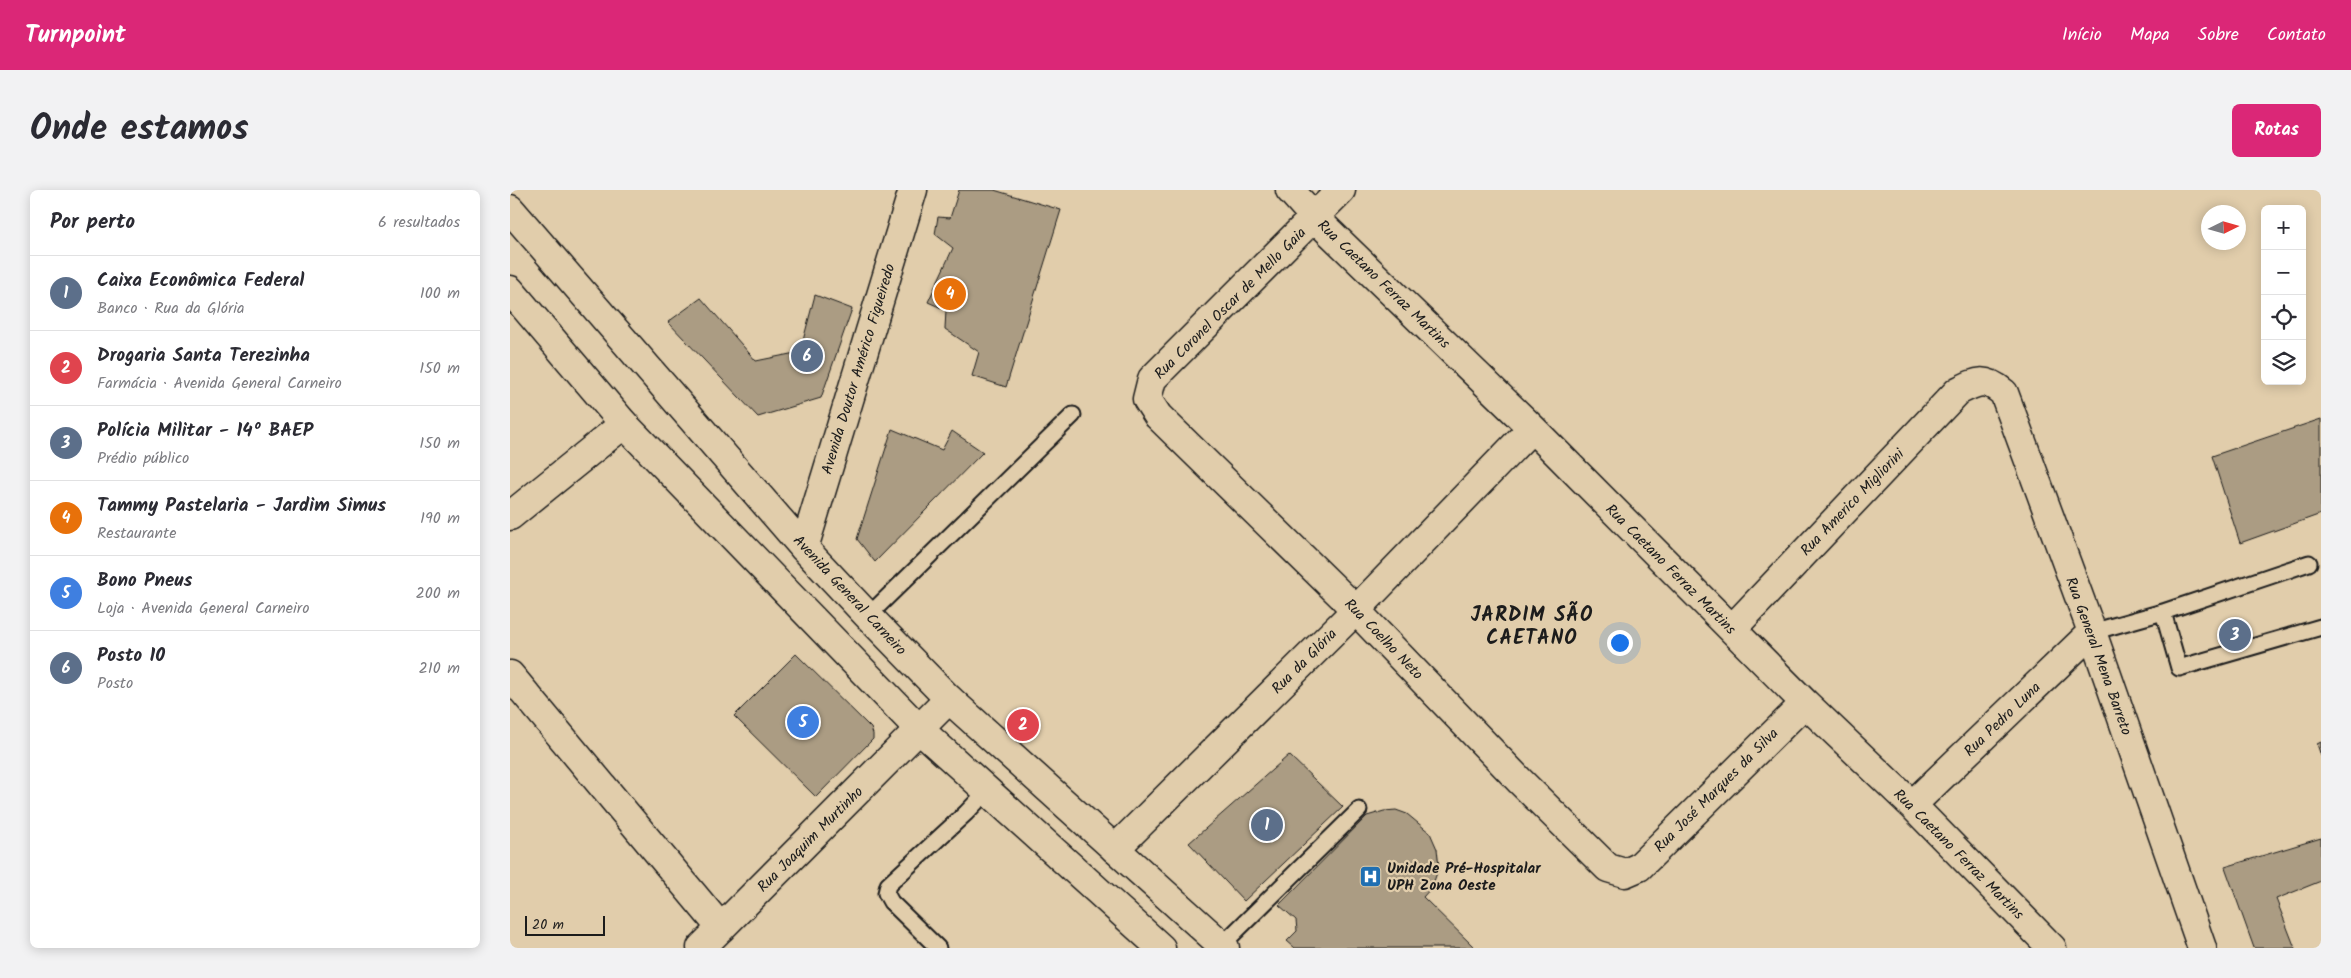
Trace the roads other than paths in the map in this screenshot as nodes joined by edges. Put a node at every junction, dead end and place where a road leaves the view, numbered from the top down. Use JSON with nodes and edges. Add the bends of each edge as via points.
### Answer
{"nodes":[{"id":1,"x":913,"y":190,"type":"edge"},
{"id":2,"x":1290,"y":190,"type":"edge"},
{"id":3,"x":1341,"y":190,"type":"edge"},
{"id":4,"x":510,"y":209,"type":"edge"},
{"id":5,"x":1315,"y":218,"type":"junction"},
{"id":6,"x":510,"y":290,"type":"edge"},
{"id":7,"x":1978,"y":381,"type":"joint"},
{"id":8,"x":1147,"y":399,"type":"joint"},
{"id":9,"x":1073,"y":415,"type":"dead end"},
{"id":10,"x":624,"y":424,"type":"junction"},
{"id":11,"x":1532,"y":428,"type":"junction"},
{"id":12,"x":510,"y":516,"type":"edge"},
{"id":13,"x":804,"y":548,"type":"junction"},
{"id":14,"x":2309,"y":563,"type":"dead end"},
{"id":15,"x":1356,"y":610,"type":"junction"},
{"id":16,"x":2162,"y":612,"type":"junction"},
{"id":17,"x":868,"y":616,"type":"junction"},
{"id":18,"x":2321,"y":627,"type":"edge"},
{"id":19,"x":1732,"y":629,"type":"junction"},
{"id":20,"x":2092,"y":632,"type":"junction"},
{"id":21,"x":510,"y":675,"type":"edge"},
{"id":22,"x":949,"y":698,"type":"junction"},
{"id":23,"x":1805,"y":702,"type":"junction"},
{"id":24,"x":919,"y":730,"type":"junction"},
{"id":25,"x":988,"y":790,"type":"junction"},
{"id":26,"x":1912,"y":805,"type":"junction"},
{"id":27,"x":1358,"y":810,"type":"dead end"},
{"id":28,"x":1115,"y":849,"type":"junction"},
{"id":29,"x":1625,"y":873,"type":"joint"},
{"id":30,"x":721,"y":928,"type":"junction"},
{"id":31,"x":1223,"y":946,"type":"edge"},
{"id":32,"x":701,"y":948,"type":"edge"},
{"id":33,"x":938,"y":948,"type":"edge"},
{"id":34,"x":1161,"y":948,"type":"edge"},
{"id":35,"x":2052,"y":948,"type":"edge"},
{"id":36,"x":2202,"y":948,"type":"edge"}],
"edges":[{"from":1,"to":13,"type":"street","name":"Avenida Doutor Américo Figueiredo"},
{"from":2,"to":5,"type":"street","name":"Rua Caetano Ferraz Martins"},
{"from":3,"to":5,"type":"street","name":"Rua Coronel Oscar de Mello Gaia"},
{"from":4,"to":13,"type":"street","name":"Avenida General Carneiro"},
{"from":5,"to":8,"type":"street","name":"Rua Coronel Oscar de Mello Gaia","via":[[1152,379]]},
{"from":5,"to":11,"type":"street","name":"Rua Caetano Ferraz Martins"},
{"from":6,"to":10,"type":"street"},
{"from":7,"to":19,"type":"street","name":"Rua Americo Migliorini","via":[[1958,391]]},
{"from":7,"to":20,"type":"street","name":"Rua General Mena Barreto","via":[[1993,383],[2004,393]]},
{"from":8,"to":15,"type":"street","name":"Rua Coelho Neto","via":[[1158,416]]},
{"from":9,"to":17,"type":"lane"},
{"from":10,"to":12,"type":"street"},
{"from":10,"to":24,"type":"street"},
{"from":11,"to":15,"type":"street","name":"Rua da Glória"},
{"from":11,"to":19,"type":"street","name":"Rua Caetano Ferraz Martins"},
{"from":13,"to":17,"type":"street","name":"Avenida General Carneiro"},
{"from":14,"to":16,"type":"lane"},
{"from":15,"to":28,"type":"street","name":"Rua da Glória"},
{"from":15,"to":29,"type":"street","name":"Rua Coelho Neto","via":[[1608,868]]},
{"from":16,"to":18,"type":"lane","via":[[2179,668]]},
{"from":16,"to":20,"type":"lane"},
{"from":17,"to":22,"type":"street","name":"Avenida General Carneiro"},
{"from":19,"to":23,"type":"street","name":"Rua Caetano Ferraz Martins"},
{"from":20,"to":26,"type":"street","name":"Rua Pedro Luna"},
{"from":20,"to":36,"type":"street","name":"Rua General Mena Barreto"},
{"from":21,"to":30,"type":"street"},
{"from":22,"to":24,"type":"street","name":"Rua Joaquim Murtinho"},
{"from":22,"to":28,"type":"street","name":"Avenida General Carneiro"},
{"from":23,"to":26,"type":"street","name":"Rua Caetano Ferraz Martins"},
{"from":23,"to":29,"type":"street","name":"Rua José Marques da Silva","via":[[1639,866]]},
{"from":24,"to":25,"type":"street"},
{"from":24,"to":30,"type":"street","name":"Rua Joaquim Murtinho"},
{"from":25,"to":33,"type":"lane","via":[[888,885],[886,893],[891,902]]},
{"from":25,"to":34,"type":"street"},
{"from":26,"to":35,"type":"street","name":"Rua Caetano Ferraz Martins"},
{"from":27,"to":31,"type":"lane"},
{"from":28,"to":31,"type":"street","name":"Avenida General Carneiro"},
{"from":30,"to":32,"type":"street","name":"Rua Joaquim Murtinho"}]}
